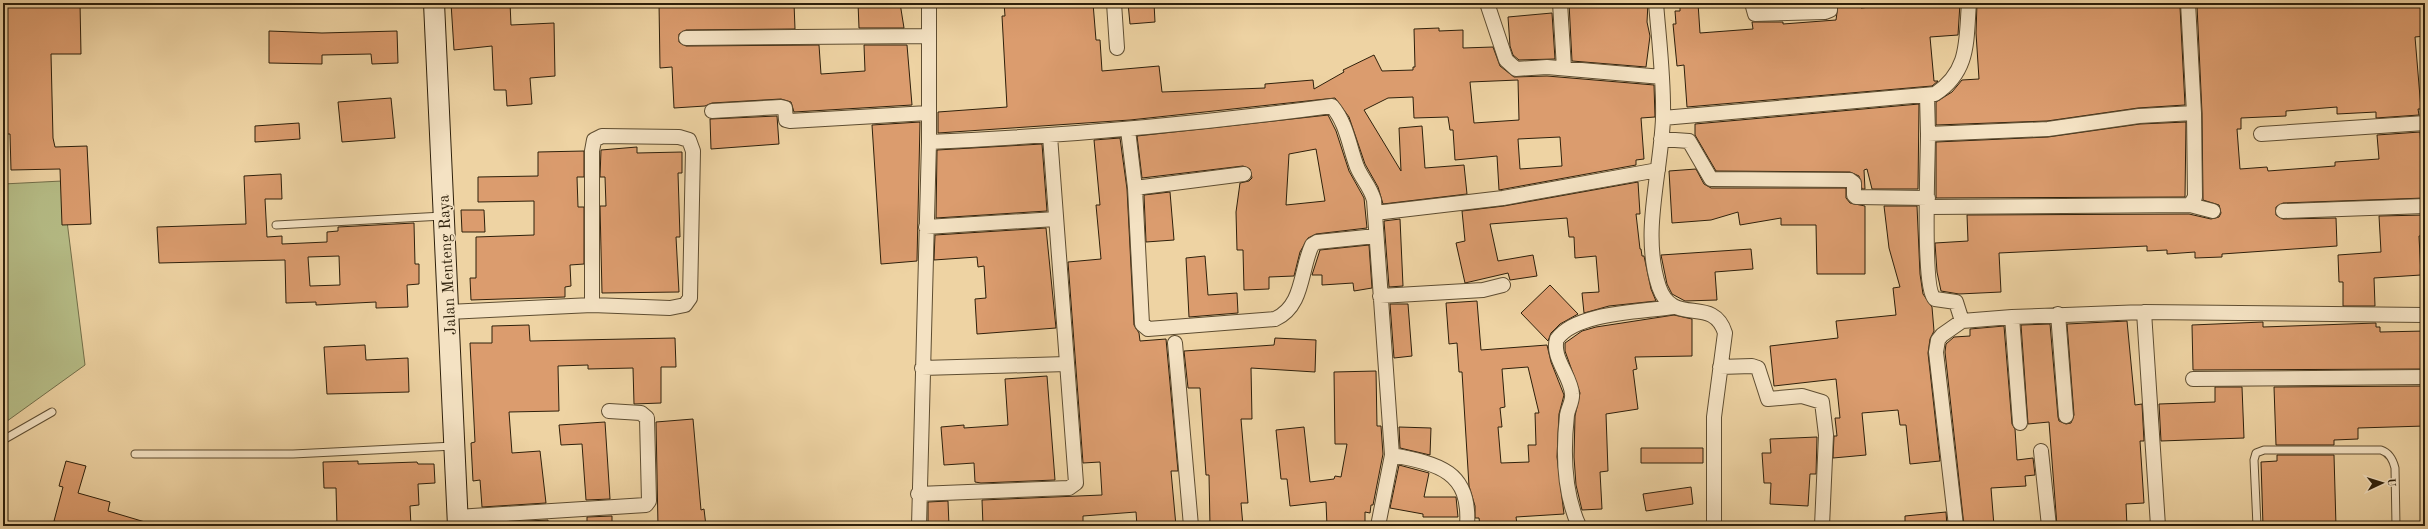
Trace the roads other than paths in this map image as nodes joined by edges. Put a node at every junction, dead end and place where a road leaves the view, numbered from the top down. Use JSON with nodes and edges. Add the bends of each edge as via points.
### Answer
{"nodes":[{"id":1,"x":434,"y":3,"type":"edge"},
{"id":2,"x":929,"y":3,"type":"edge"},
{"id":3,"x":1114,"y":3,"type":"edge"},
{"id":4,"x":1487,"y":3,"type":"edge"},
{"id":5,"x":1560,"y":3,"type":"edge"},
{"id":6,"x":1656,"y":3,"type":"edge"},
{"id":7,"x":1752,"y":3,"type":"edge"},
{"id":8,"x":1830,"y":3,"type":"edge"},
{"id":9,"x":1968,"y":3,"type":"edge"},
{"id":10,"x":2188,"y":3,"type":"edge"},
{"id":11,"x":928,"y":36,"type":"junction"},
{"id":12,"x":686,"y":38,"type":"dead end"},
{"id":13,"x":1117,"y":48,"type":"dead end"},
{"id":14,"x":1564,"y":68,"type":"junction"},
{"id":15,"x":1662,"y":77,"type":"junction"},
{"id":16,"x":1927,"y":96,"type":"junction"},
{"id":17,"x":712,"y":111,"type":"dead end"},
{"id":18,"x":928,"y":113,"type":"junction"},
{"id":19,"x":2194,"y":113,"type":"junction"},
{"id":20,"x":1663,"y":118,"type":"junction"},
{"id":21,"x":2425,"y":123,"type":"edge"},
{"id":22,"x":1128,"y":130,"type":"junction"},
{"id":23,"x":1928,"y":134,"type":"junction"},
{"id":24,"x":2261,"y":134,"type":"dead end"},
{"id":25,"x":1050,"y":136,"type":"junction"},
{"id":26,"x":1661,"y":139,"type":"junction"},
{"id":27,"x":929,"y":142,"type":"junction"},
{"id":28,"x":1658,"y":170,"type":"junction"},
{"id":29,"x":1244,"y":174,"type":"dead end"},
{"id":30,"x":1135,"y":188,"type":"junction"},
{"id":31,"x":1928,"y":203,"type":"junction"},
{"id":32,"x":2190,"y":206,"type":"junction"},
{"id":33,"x":2425,"y":206,"type":"edge"},
{"id":34,"x":2213,"y":211,"type":"dead end"},
{"id":35,"x":2283,"y":211,"type":"dead end"},
{"id":36,"x":1375,"y":213,"type":"junction"},
{"id":37,"x":443,"y":216,"type":"junction"},
{"id":38,"x":1056,"y":219,"type":"junction"},
{"id":39,"x":276,"y":225,"type":"dead end"},
{"id":40,"x":926,"y":227,"type":"junction"},
{"id":41,"x":1376,"y":236,"type":"junction"},
{"id":42,"x":1503,"y":285,"type":"dead end"},
{"id":43,"x":1380,"y":296,"type":"junction"},
{"id":44,"x":592,"y":305,"type":"junction"},
{"id":45,"x":1673,"y":307,"type":"junction"},
{"id":46,"x":448,"y":312,"type":"junction"},
{"id":47,"x":2144,"y":312,"type":"junction"},
{"id":48,"x":2058,"y":314,"type":"junction"},
{"id":49,"x":2425,"y":315,"type":"edge"},
{"id":50,"x":2012,"y":317,"type":"junction"},
{"id":51,"x":1962,"y":321,"type":"junction"},
{"id":52,"x":1176,"y":343,"type":"dead end"},
{"id":53,"x":1067,"y":364,"type":"junction"},
{"id":54,"x":1720,"y":367,"type":"junction"},
{"id":55,"x":922,"y":368,"type":"junction"},
{"id":56,"x":2425,"y":377,"type":"edge"},
{"id":57,"x":2193,"y":379,"type":"dead end"},
{"id":58,"x":610,"y":411,"type":"dead end"},
{"id":59,"x":52,"y":412,"type":"dead end"},
{"id":60,"x":2066,"y":416,"type":"dead end"},
{"id":61,"x":2020,"y":423,"type":"dead end"},
{"id":62,"x":3,"y":440,"type":"edge"},
{"id":63,"x":454,"y":446,"type":"junction"},
{"id":64,"x":2041,"y":451,"type":"dead end"},
{"id":65,"x":136,"y":454,"type":"dead end"},
{"id":66,"x":1392,"y":455,"type":"junction"},
{"id":67,"x":918,"y":494,"type":"junction"},
{"id":68,"x":458,"y":521,"type":"edge"},
{"id":69,"x":919,"y":526,"type":"edge"},
{"id":70,"x":1192,"y":526,"type":"edge"},
{"id":71,"x":1378,"y":526,"type":"edge"},
{"id":72,"x":1467,"y":526,"type":"edge"},
{"id":73,"x":1579,"y":526,"type":"edge"},
{"id":74,"x":1714,"y":526,"type":"edge"},
{"id":75,"x":1822,"y":526,"type":"edge"},
{"id":76,"x":1956,"y":526,"type":"edge"},
{"id":77,"x":2049,"y":526,"type":"edge"},
{"id":78,"x":2158,"y":526,"type":"edge"},
{"id":79,"x":2257,"y":526,"type":"edge"},
{"id":80,"x":2396,"y":526,"type":"edge"}],
"edges":[{"from":1,"to":37,"type":"street","name":"Jalan Menteng Raya"},
{"from":2,"to":11,"type":"street"},
{"from":3,"to":13,"type":"street"},
{"from":4,"to":14,"type":"street","via":[[1508,64],[1516,69]]},
{"from":5,"to":14,"type":"street"},
{"from":6,"to":15,"type":"street"},
{"from":7,"to":8,"type":"street","via":[[1755,14],[1825,12],[1830,10]]},
{"from":9,"to":16,"type":"street","via":[[1964,59],[1943,88]]},
{"from":10,"to":19,"type":"street"},
{"from":11,"to":12,"type":"street"},
{"from":11,"to":18,"type":"street"},
{"from":14,"to":15,"type":"street"},
{"from":15,"to":20,"type":"street"},
{"from":16,"to":20,"type":"street"},
{"from":16,"to":23,"type":"street"},
{"from":17,"to":18,"type":"street","via":[[781,107],[785,108],[786,120],[790,121]]},
{"from":18,"to":27,"type":"street"},
{"from":19,"to":23,"type":"street","via":[[2139,116],[2048,129]]},
{"from":19,"to":32,"type":"street","via":[[2195,197]]},
{"from":20,"to":26,"type":"street"},
{"from":21,"to":24,"type":"street"},
{"from":22,"to":25,"type":"street"},
{"from":22,"to":30,"type":"street"},
{"from":22,"to":36,"type":"street","via":[[1332,106],[1343,122],[1359,170],[1369,185]]},
{"from":23,"to":31,"type":"street"},
{"from":25,"to":27,"type":"street"},
{"from":25,"to":38,"type":"street"},
{"from":26,"to":28,"type":"street"},
{"from":26,"to":31,"type":"street","via":[[1690,141],[1711,179],[1850,180],[1854,183],[1856,197]]},
{"from":27,"to":40,"type":"street"},
{"from":28,"to":36,"type":"street","via":[[1503,198]]},
{"from":28,"to":45,"type":"street","via":[[1651,253],[1660,289]]},
{"from":29,"to":30,"type":"street"},
{"from":30,"to":41,"type":"street","via":[[1142,324],[1148,329],[1275,319],[1286,313],[1292,304],[1302,281],[1312,245],[1316,242]]},
{"from":31,"to":32,"type":"street"},
{"from":31,"to":51,"type":"street","via":[[1926,249],[1932,295],[1938,300],[1956,302]]},
{"from":32,"to":34,"type":"street"},
{"from":33,"to":35,"type":"street"},
{"from":36,"to":41,"type":"street"},
{"from":37,"to":39,"type":"lane"},
{"from":37,"to":46,"type":"street","name":"Jalan Menteng Raya"},
{"from":38,"to":40,"type":"street"},
{"from":38,"to":53,"type":"street"},
{"from":40,"to":55,"type":"street"},
{"from":41,"to":43,"type":"street"},
{"from":42,"to":43,"type":"street","via":[[1483,290]]},
{"from":43,"to":66,"type":"street"},
{"from":44,"to":44,"type":"street","via":[[594,140],[602,136],[679,137],[689,140],[693,151],[688,302],[680,307],[670,308]]},
{"from":44,"to":46,"type":"street"},
{"from":45,"to":54,"type":"street","via":[[1707,312],[1720,321],[1725,333]]},
{"from":45,"to":73,"type":"street","via":[[1589,320],[1566,330],[1557,339],[1556,350],[1572,394],[1567,414],[1566,470],[1570,501]]},
{"from":46,"to":63,"type":"street","name":"Jalan Menteng Raya"},
{"from":47,"to":48,"type":"street"},
{"from":47,"to":49,"type":"street"},
{"from":47,"to":78,"type":"street"},
{"from":48,"to":50,"type":"street"},
{"from":48,"to":60,"type":"street"},
{"from":50,"to":51,"type":"street"},
{"from":50,"to":61,"type":"street"},
{"from":51,"to":76,"type":"street","via":[[1942,334],[1936,352]]},
{"from":52,"to":70,"type":"street"},
{"from":53,"to":55,"type":"street"},
{"from":53,"to":67,"type":"street","via":[[1077,479],[1075,485],[1069,488]]},
{"from":54,"to":74,"type":"street","via":[[1714,417]]},
{"from":54,"to":75,"type":"street","via":[[1758,368],[1768,399],[1802,396],[1822,402],[1826,435]]},
{"from":55,"to":67,"type":"street"},
{"from":56,"to":57,"type":"street"},
{"from":58,"to":68,"type":"street","via":[[640,412],[648,418],[646,505]]},
{"from":59,"to":62,"type":"lane"},
{"from":63,"to":65,"type":"lane","via":[[293,454]]},
{"from":63,"to":68,"type":"street","name":"Jalan Menteng Raya"},
{"from":64,"to":77,"type":"street"},
{"from":66,"to":71,"type":"street"},
{"from":66,"to":72,"type":"street","via":[[1428,463],[1444,470],[1455,479],[1465,493],[1468,509]]},
{"from":67,"to":69,"type":"street"},
{"from":79,"to":80,"type":"lane","via":[[2254,460],[2256,453],[2264,450],[2386,452],[2393,460],[2397,481]]}]}
